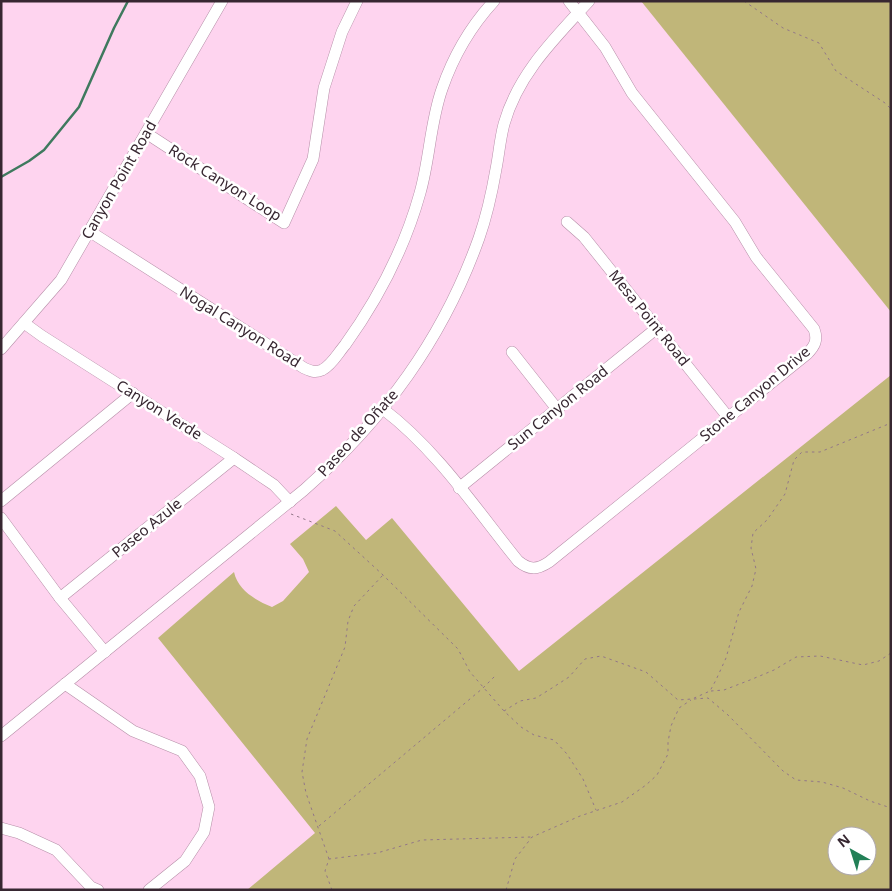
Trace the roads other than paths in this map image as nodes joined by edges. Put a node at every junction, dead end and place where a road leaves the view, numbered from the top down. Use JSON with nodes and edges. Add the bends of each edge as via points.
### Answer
{"nodes":[{"id":1,"x":222,"y":1,"type":"edge"},
{"id":2,"x":357,"y":1,"type":"edge"},
{"id":3,"x":494,"y":1,"type":"edge"},
{"id":4,"x":569,"y":1,"type":"edge"},
{"id":5,"x":589,"y":1,"type":"edge"},
{"id":6,"x":578,"y":13,"type":"junction"},
{"id":7,"x":146,"y":132,"type":"junction"},
{"id":8,"x":567,"y":222,"type":"dead end"},
{"id":9,"x":89,"y":231,"type":"junction"},
{"id":10,"x":24,"y":323,"type":"junction"},
{"id":11,"x":657,"y":328,"type":"junction"},
{"id":12,"x":1,"y":349,"type":"edge"},
{"id":13,"x":512,"y":352,"type":"dead end"},
{"id":14,"x":133,"y":393,"type":"junction"},
{"id":15,"x":383,"y":409,"type":"junction"},
{"id":16,"x":557,"y":409,"type":"junction"},
{"id":17,"x":728,"y":417,"type":"junction"},
{"id":18,"x":234,"y":458,"type":"junction"},
{"id":19,"x":460,"y":488,"type":"junction"},
{"id":20,"x":1,"y":501,"type":"edge"},
{"id":21,"x":286,"y":505,"type":"junction"},
{"id":22,"x":1,"y":518,"type":"edge"},
{"id":23,"x":60,"y":598,"type":"junction"},
{"id":24,"x":105,"y":652,"type":"junction"},
{"id":25,"x":66,"y":684,"type":"junction"},
{"id":26,"x":1,"y":736,"type":"edge"},
{"id":27,"x":1,"y":828,"type":"edge"},
{"id":28,"x":98,"y":890,"type":"edge"},
{"id":29,"x":149,"y":890,"type":"edge"}],
"edges":[{"from":1,"to":7,"type":"street","name":"Canyon Point Road"},
{"from":2,"to":7,"type":"street","name":"Rock Canyon Loop","via":[[342,32],[324,88],[313,159],[284,223]]},
{"from":3,"to":9,"type":"street","name":"Nogal Canyon Road","via":[[470,32],[445,81],[433,120],[420,193],[394,261],[362,320],[323,369],[311,371],[304,368]]},
{"from":4,"to":6,"type":"street","name":"Stone Canyon Drive"},
{"from":5,"to":6,"type":"street","name":"Paseo de Oñate"},
{"from":6,"to":15,"type":"street","name":"Paseo de Oñate","via":[[541,53],[517,90],[504,124],[487,212],[467,268],[431,340]]},
{"from":6,"to":17,"type":"street","name":"Stone Canyon Drive","via":[[605,47],[632,93],[735,222],[756,257],[816,334],[815,345],[807,354]]},
{"from":7,"to":9,"type":"street","name":"Canyon Point Road"},
{"from":8,"to":11,"type":"street","name":"Mesa Point Road","via":[[584,237]]},
{"from":9,"to":10,"type":"street","name":"Canyon Point Road","via":[[58,285]]},
{"from":10,"to":12,"type":"street","name":"Canyon Point Road"},
{"from":10,"to":14,"type":"street","name":"Canyon Verde"},
{"from":11,"to":16,"type":"street","name":"Sun Canyon Road"},
{"from":11,"to":17,"type":"street","name":"Mesa Point Road"},
{"from":13,"to":16,"type":"street"},
{"from":14,"to":18,"type":"street","name":"Canyon Verde"},
{"from":14,"to":20,"type":"street"},
{"from":15,"to":19,"type":"street","name":"Stone Canyon Drive","via":[[424,444]]},
{"from":15,"to":21,"type":"street","name":"Paseo de Oñate","via":[[341,456]]},
{"from":16,"to":19,"type":"street","name":"Sun Canyon Road"},
{"from":17,"to":19,"type":"street","name":"Stone Canyon Drive","via":[[538,568],[527,568],[518,561]]},
{"from":18,"to":21,"type":"street","name":"Canyon Verde","via":[[274,485]]},
{"from":18,"to":23,"type":"street","name":"Paseo Azule"},
{"from":21,"to":24,"type":"street","name":"Paseo de Oñate"},
{"from":22,"to":23,"type":"street"},
{"from":23,"to":24,"type":"street"},
{"from":24,"to":25,"type":"street","name":"Paseo de Oñate"},
{"from":25,"to":26,"type":"street","name":"Paseo de Oñate"},
{"from":25,"to":29,"type":"street","via":[[133,731],[182,751],[200,776],[209,807],[204,832],[185,861]]},
{"from":27,"to":28,"type":"street","via":[[56,850],[91,887]]}]}
